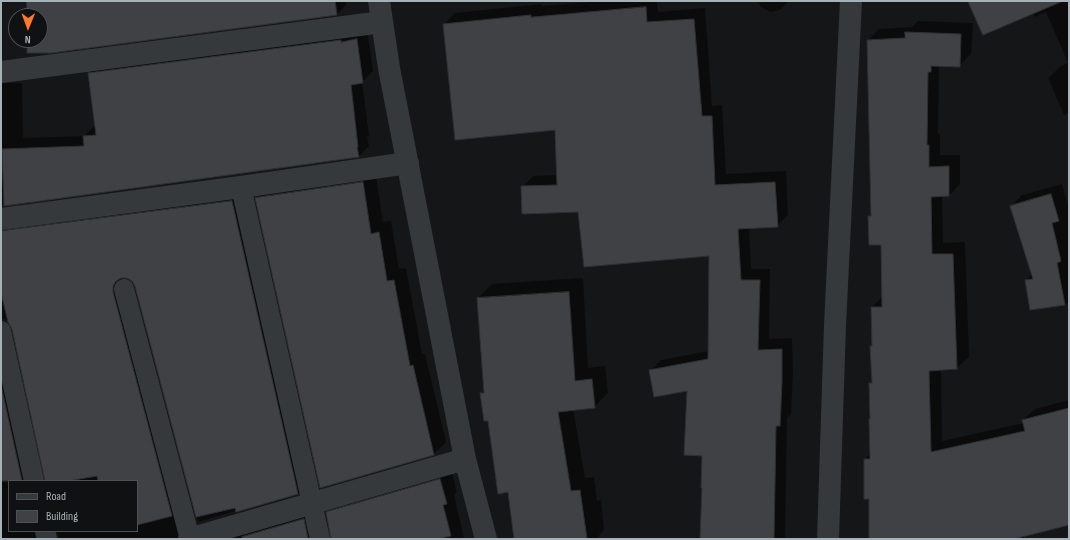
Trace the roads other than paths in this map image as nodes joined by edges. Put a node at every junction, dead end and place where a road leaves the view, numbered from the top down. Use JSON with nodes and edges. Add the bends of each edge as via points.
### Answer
{"nodes":[{"id":1,"x":851,"y":1,"type":"edge"},
{"id":2,"x":381,"y":11,"type":"edge"},
{"id":3,"x":1,"y":72,"type":"edge"},
{"id":4,"x":408,"y":163,"type":"junction"},
{"id":5,"x":241,"y":187,"type":"junction"},
{"id":6,"x":1,"y":219,"type":"edge"},
{"id":7,"x":124,"y":289,"type":"dead end"},
{"id":8,"x":1,"y":331,"type":"edge"},
{"id":9,"x":465,"y":459,"type":"junction"},
{"id":10,"x":34,"y":480,"type":"edge"},
{"id":11,"x":311,"y":503,"type":"junction"},
{"id":12,"x":190,"y":539,"type":"edge"},
{"id":13,"x":320,"y":539,"type":"edge"},
{"id":14,"x":486,"y":539,"type":"edge"},
{"id":15,"x":828,"y":539,"type":"edge"}],
"edges":[{"from":1,"to":15,"type":"street","via":[[835,325]]},
{"from":2,"to":3,"type":"street"},
{"from":2,"to":4,"type":"street"},
{"from":4,"to":5,"type":"street"},
{"from":4,"to":9,"type":"street"},
{"from":5,"to":6,"type":"street"},
{"from":5,"to":11,"type":"lane"},
{"from":7,"to":12,"type":"lane"},
{"from":8,"to":10,"type":"lane"},
{"from":9,"to":11,"type":"street"},
{"from":9,"to":14,"type":"street"},
{"from":11,"to":12,"type":"street"},
{"from":11,"to":13,"type":"lane"}]}
